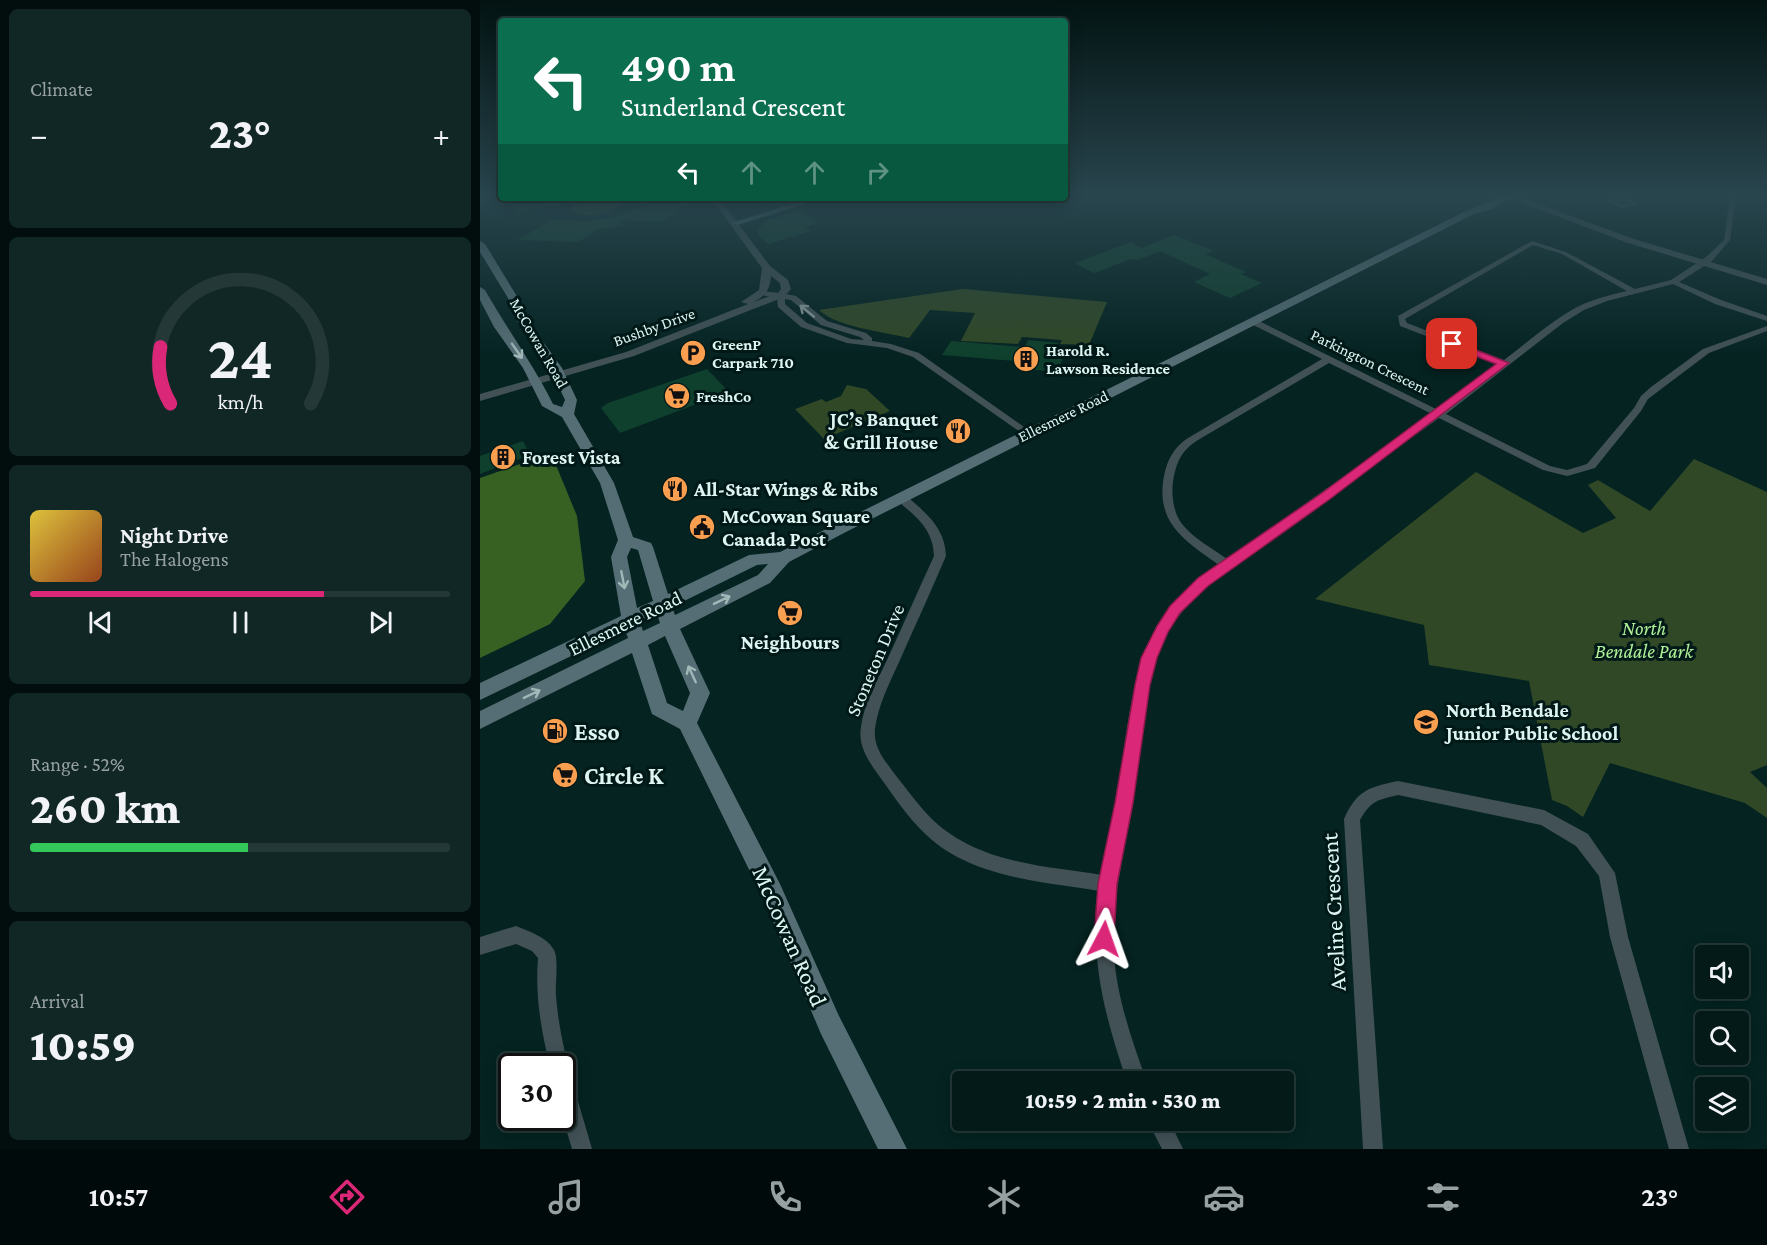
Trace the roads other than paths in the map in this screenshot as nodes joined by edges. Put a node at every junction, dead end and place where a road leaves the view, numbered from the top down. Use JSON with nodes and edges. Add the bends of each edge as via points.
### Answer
{"nodes":[{"id":1,"x":483,"y":249,"type":"edge"},
{"id":2,"x":753,"y":249,"type":"edge"},
{"id":3,"x":1399,"y":249,"type":"edge"},
{"id":4,"x":1522,"y":249,"type":"edge"},
{"id":5,"x":1550,"y":249,"type":"edge"},
{"id":6,"x":1660,"y":249,"type":"edge"},
{"id":7,"x":1718,"y":249,"type":"edge"},
{"id":8,"x":1704,"y":263,"type":"junction"},
{"id":9,"x":767,"y":268,"type":"junction"},
{"id":10,"x":1674,"y":282,"type":"junction"},
{"id":11,"x":1767,"y":282,"type":"edge"},
{"id":12,"x":480,"y":290,"type":"edge"},
{"id":13,"x":1634,"y":292,"type":"junction"},
{"id":14,"x":763,"y":293,"type":"junction"},
{"id":15,"x":781,"y":295,"type":"junction"},
{"id":16,"x":724,"y":315,"type":"junction"},
{"id":17,"x":1767,"y":320,"type":"edge"},
{"id":18,"x":1254,"y":322,"type":"junction"},
{"id":19,"x":1767,"y":327,"type":"edge"},
{"id":20,"x":873,"y":343,"type":"junction"},
{"id":21,"x":1329,"y":359,"type":"junction"},
{"id":22,"x":1504,"y":363,"type":"junction"},
{"id":23,"x":558,"y":372,"type":"junction"},
{"id":24,"x":534,"y":378,"type":"junction"},
{"id":25,"x":480,"y":390,"type":"edge"},
{"id":26,"x":480,"y":398,"type":"edge"},
{"id":27,"x":1439,"y":413,"type":"junction"},
{"id":28,"x":567,"y":414,"type":"junction"},
{"id":29,"x":1029,"y":434,"type":"junction"},
{"id":30,"x":900,"y":497,"type":"junction"},
{"id":31,"x":626,"y":540,"type":"junction"},
{"id":32,"x":783,"y":558,"type":"junction"},
{"id":33,"x":1227,"y":564,"type":"junction"},
{"id":34,"x":662,"y":604,"type":"junction"},
{"id":35,"x":631,"y":620,"type":"junction"},
{"id":36,"x":669,"y":625,"type":"junction"},
{"id":37,"x":638,"y":642,"type":"junction"},
{"id":38,"x":480,"y":692,"type":"edge"},
{"id":39,"x":480,"y":720,"type":"edge"},
{"id":40,"x":687,"y":723,"type":"junction"},
{"id":41,"x":1108,"y":884,"type":"junction"},
{"id":42,"x":480,"y":946,"type":"edge"},
{"id":43,"x":556,"y":1053,"type":"edge"},
{"id":44,"x":1134,"y":1071,"type":"edge"},
{"id":45,"x":576,"y":1127,"type":"edge"},
{"id":46,"x":1162,"y":1131,"type":"edge"},
{"id":47,"x":582,"y":1149,"type":"edge"},
{"id":48,"x":893,"y":1149,"type":"edge"},
{"id":49,"x":1173,"y":1149,"type":"edge"},
{"id":50,"x":1373,"y":1149,"type":"edge"},
{"id":51,"x":1679,"y":1149,"type":"edge"}],
"edges":[{"from":1,"to":23,"type":"main road","name":"McCowan Road","via":[[523,321]]},
{"from":2,"to":9,"type":"street"},
{"from":3,"to":18,"type":"main road","name":"Ellesmere Road"},
{"from":4,"to":22,"type":"street","via":[[1401,318],[1403,324],[1417,331]]},
{"from":5,"to":13,"type":"street"},
{"from":6,"to":8,"type":"street"},
{"from":7,"to":8,"type":"street"},
{"from":8,"to":10,"type":"street"},
{"from":8,"to":11,"type":"street"},
{"from":9,"to":14,"type":"street"},
{"from":9,"to":15,"type":"street","via":[[786,282]]},
{"from":10,"to":13,"type":"street"},
{"from":10,"to":17,"type":"street"},
{"from":12,"to":24,"type":"main road","name":"McCowan Road","one_way":true},
{"from":13,"to":22,"type":"street","via":[[1581,308]]},
{"from":14,"to":15,"type":"street"},
{"from":14,"to":16,"type":"street","name":"Bushby Drive"},
{"from":15,"to":16,"type":"street","name":"Bushby Drive"},
{"from":20,"to":15,"type":"street","one_way":true,"via":[[863,335],[824,323],[793,298]]},
{"from":15,"to":20,"type":"street","via":[[781,305],[804,325],[850,341]]},
{"from":16,"to":23,"type":"street","name":"Bushby Drive"},
{"from":18,"to":21,"type":"street","name":"Parkington Crescent"},
{"from":18,"to":29,"type":"main road","name":"Ellesmere Road"},
{"from":19,"to":27,"type":"street","name":"Parkington Crescent","via":[[1706,351],[1654,389],[1591,466],[1583,470],[1563,473],[1547,468]]},
{"from":20,"to":29,"type":"street","via":[[916,355]]},
{"from":21,"to":27,"type":"street","name":"Parkington Crescent"},
{"from":21,"to":33,"type":"street","via":[[1202,433],[1177,454],[1167,495],[1171,514],[1185,533]]},
{"from":22,"to":27,"type":"street"},
{"from":23,"to":24,"type":"street","name":"Bushby Drive"},
{"from":23,"to":28,"type":"main road","name":"McCowan Road","via":[[571,400]]},
{"from":24,"to":25,"type":"street"},
{"from":24,"to":26,"type":"street"},
{"from":24,"to":28,"type":"main road","name":"McCowan Road","via":[[548,406]]},
{"from":27,"to":33,"type":"street"},
{"from":28,"to":31,"type":"main road","name":"McCowan Road","via":[[607,483]]},
{"from":29,"to":30,"type":"main road","name":"Ellesmere Road"},
{"from":30,"to":32,"type":"main road","name":"Ellesmere Road"},
{"from":30,"to":41,"type":"street","name":"Stoneton Drive","via":[[934,529],[939,537],[940,556],[868,720],[865,736],[873,756],[911,809],[963,850],[1010,867]]},
{"from":31,"to":34,"type":"main road","via":[[645,547]]},
{"from":31,"to":35,"type":"main road","name":"McCowan Road","one_way":true,"via":[[619,557]]},
{"from":32,"to":34,"type":"main road","name":"Ellesmere Road","via":[[755,559]]},
{"from":36,"to":32,"type":"main road","name":"Ellesmere Road","one_way":true,"via":[[764,579]]},
{"from":33,"to":41,"type":"street","via":[[1175,610],[1149,658]]},
{"from":34,"to":35,"type":"main road","name":"Ellesmere Road"},
{"from":34,"to":36,"type":"main road"},
{"from":35,"to":37,"type":"main road","name":"McCowan Road"},
{"from":35,"to":38,"type":"main road","name":"Ellesmere Road"},
{"from":36,"to":37,"type":"main road","name":"Ellesmere Road"},
{"from":40,"to":36,"type":"main road","one_way":true,"via":[[700,693]]},
{"from":39,"to":37,"type":"main road","name":"Ellesmere Road","one_way":true},
{"from":37,"to":40,"type":"main road","name":"McCowan Road","via":[[659,708]]},
{"from":40,"to":48,"type":"main road","name":"McCowan Road"},
{"from":41,"to":44,"type":"street","via":[[1104,939],[1107,978]]},
{"from":42,"to":43,"type":"street","via":[[516,935],[538,945],[547,955],[547,1018]]},
{"from":45,"to":47,"type":"street"},
{"from":46,"to":49,"type":"street"},
{"from":50,"to":51,"type":"street","name":"Aveline Crescent","via":[[1352,819],[1372,794],[1398,788],[1544,818],[1582,840],[1594,854],[1607,873],[1619,937]]}]}
